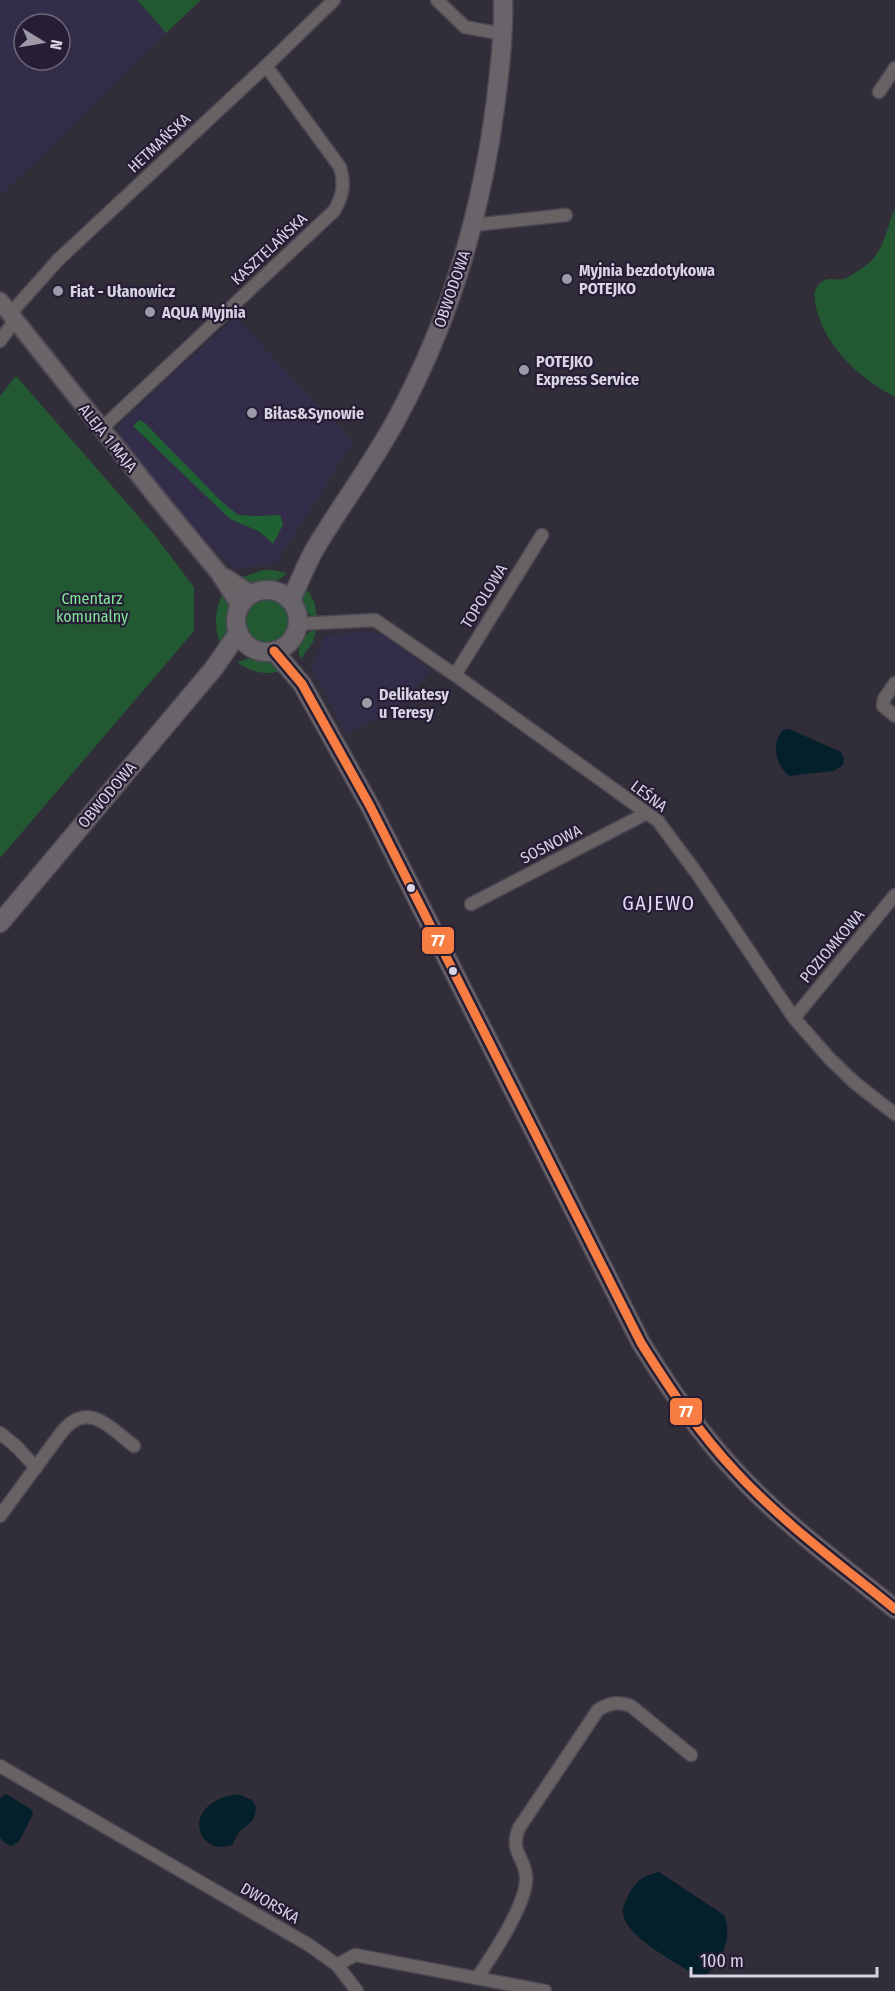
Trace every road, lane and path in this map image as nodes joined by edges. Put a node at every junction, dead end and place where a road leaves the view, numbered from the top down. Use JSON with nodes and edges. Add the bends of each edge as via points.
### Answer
{"nodes":[{"id":1,"x":334,"y":0,"type":"edge"},
{"id":2,"x":437,"y":0,"type":"edge"},
{"id":3,"x":502,"y":0,"type":"edge"},
{"id":4,"x":502,"y":34,"type":"junction"},
{"id":5,"x":266,"y":66,"type":"junction"},
{"id":6,"x":895,"y":68,"type":"edge"},
{"id":7,"x":879,"y":92,"type":"dead end"},
{"id":8,"x":566,"y":215,"type":"dead end"},
{"id":9,"x":473,"y":225,"type":"junction"},
{"id":10,"x":0,"y":301,"type":"edge"},
{"id":11,"x":13,"y":317,"type":"junction"},
{"id":12,"x":0,"y":341,"type":"edge"},
{"id":13,"x":101,"y":429,"type":"junction"},
{"id":14,"x":542,"y":535,"type":"dead end"},
{"id":15,"x":284,"y":596,"type":"junction"},
{"id":16,"x":245,"y":600,"type":"junction"},
{"id":17,"x":239,"y":632,"type":"junction"},
{"id":18,"x":294,"y":633,"type":"junction"},
{"id":19,"x":251,"y":647,"type":"junction"},
{"id":20,"x":274,"y":651,"type":"junction"},
{"id":21,"x":214,"y":668,"type":"junction"},
{"id":22,"x":455,"y":675,"type":"junction"},
{"id":23,"x":895,"y":683,"type":"edge"},
{"id":24,"x":302,"y":684,"type":"junction"},
{"id":25,"x":895,"y":716,"type":"edge"},
{"id":26,"x":647,"y":813,"type":"junction"},
{"id":27,"x":895,"y":895,"type":"edge"},
{"id":28,"x":471,"y":904,"type":"dead end"},
{"id":29,"x":0,"y":923,"type":"edge"},
{"id":30,"x":794,"y":1018,"type":"junction"},
{"id":31,"x":895,"y":1114,"type":"edge"},
{"id":32,"x":0,"y":1433,"type":"edge"},
{"id":33,"x":134,"y":1446,"type":"dead end"},
{"id":34,"x":36,"y":1468,"type":"junction"},
{"id":35,"x":0,"y":1516,"type":"edge"},
{"id":36,"x":895,"y":1609,"type":"edge"},
{"id":37,"x":691,"y":1755,"type":"dead end"},
{"id":38,"x":0,"y":1766,"type":"edge"},
{"id":39,"x":337,"y":1965,"type":"junction"},
{"id":40,"x":477,"y":1978,"type":"junction"},
{"id":41,"x":357,"y":1991,"type":"edge"},
{"id":42,"x":545,"y":1991,"type":"edge"}],
"edges":[{"from":1,"to":5,"type":"street","name":"HETMAŃSKA"},
{"from":2,"to":4,"type":"street","via":[[465,27]]},
{"from":3,"to":4,"type":"main road","name":"OBWODOWA"},
{"from":4,"to":9,"type":"main road","name":"OBWODOWA","via":[[493,121]]},
{"from":5,"to":11,"type":"street","name":"HETMAŃSKA","via":[[58,260]]},
{"from":5,"to":13,"type":"street","name":"KASZTELAŃSKA","via":[[340,167],[344,179],[340,201],[334,211]]},
{"from":6,"to":7,"type":"street"},
{"from":8,"to":9,"type":"street"},
{"from":9,"to":15,"type":"main road","name":"OBWODOWA","via":[[450,298],[413,387],[381,448]]},
{"from":10,"to":11,"type":"street","name":"ALEJA 1 MAJA"},
{"from":11,"to":12,"type":"street","name":"HETMAŃSKA"},
{"from":11,"to":13,"type":"street","name":"ALEJA 1 MAJA"},
{"from":13,"to":16,"type":"street","name":"ALEJA 1 MAJA"},
{"from":14,"to":22,"type":"street","name":"TOPOLOWA"},
{"from":15,"to":16,"type":"main road","via":[[264,590]]},
{"from":15,"to":18,"type":"main road","via":[[298,616]]},
{"from":16,"to":17,"type":"main road","via":[[237,615]]},
{"from":17,"to":19,"type":"main road"},
{"from":17,"to":21,"type":"main road","name":"OBWODOWA"},
{"from":18,"to":20,"type":"main road","via":[[283,647]]},
{"from":18,"to":22,"type":"street","name":"LEŚNA","via":[[375,620]]},
{"from":18,"to":24,"type":"main road"},
{"from":19,"to":20,"type":"main road"},
{"from":19,"to":21,"type":"main road","name":"OBWODOWA"},
{"from":20,"to":24,"type":"main road"},
{"from":21,"to":29,"type":"main road","name":"OBWODOWA"},
{"from":22,"to":26,"type":"street","name":"LEŚNA"},
{"from":23,"to":25,"type":"street","via":[[883,706]]},
{"from":24,"to":36,"type":"main road","via":[[410,882],[641,1343],[677,1401],[753,1490]]},
{"from":26,"to":28,"type":"street","name":"SOSNOWA"},
{"from":26,"to":30,"type":"street","name":"LEŚNA","via":[[679,847]]},
{"from":27,"to":30,"type":"street","name":"POZIOMKOWA"},
{"from":30,"to":31,"type":"street","name":"LEŚNA","via":[[855,1083]]},
{"from":32,"to":34,"type":"street"},
{"from":33,"to":34,"type":"street","via":[[104,1423],[85,1416],[69,1423]]},
{"from":34,"to":35,"type":"street"},
{"from":37,"to":40,"type":"street","via":[[631,1706],[609,1703],[598,1710],[514,1839],[526,1874],[522,1898]]},
{"from":38,"to":39,"type":"street","name":"DWORSKA"},
{"from":39,"to":40,"type":"street","via":[[355,1955]]},
{"from":39,"to":41,"type":"street","name":"DWORSKA"},
{"from":40,"to":42,"type":"street"}]}
